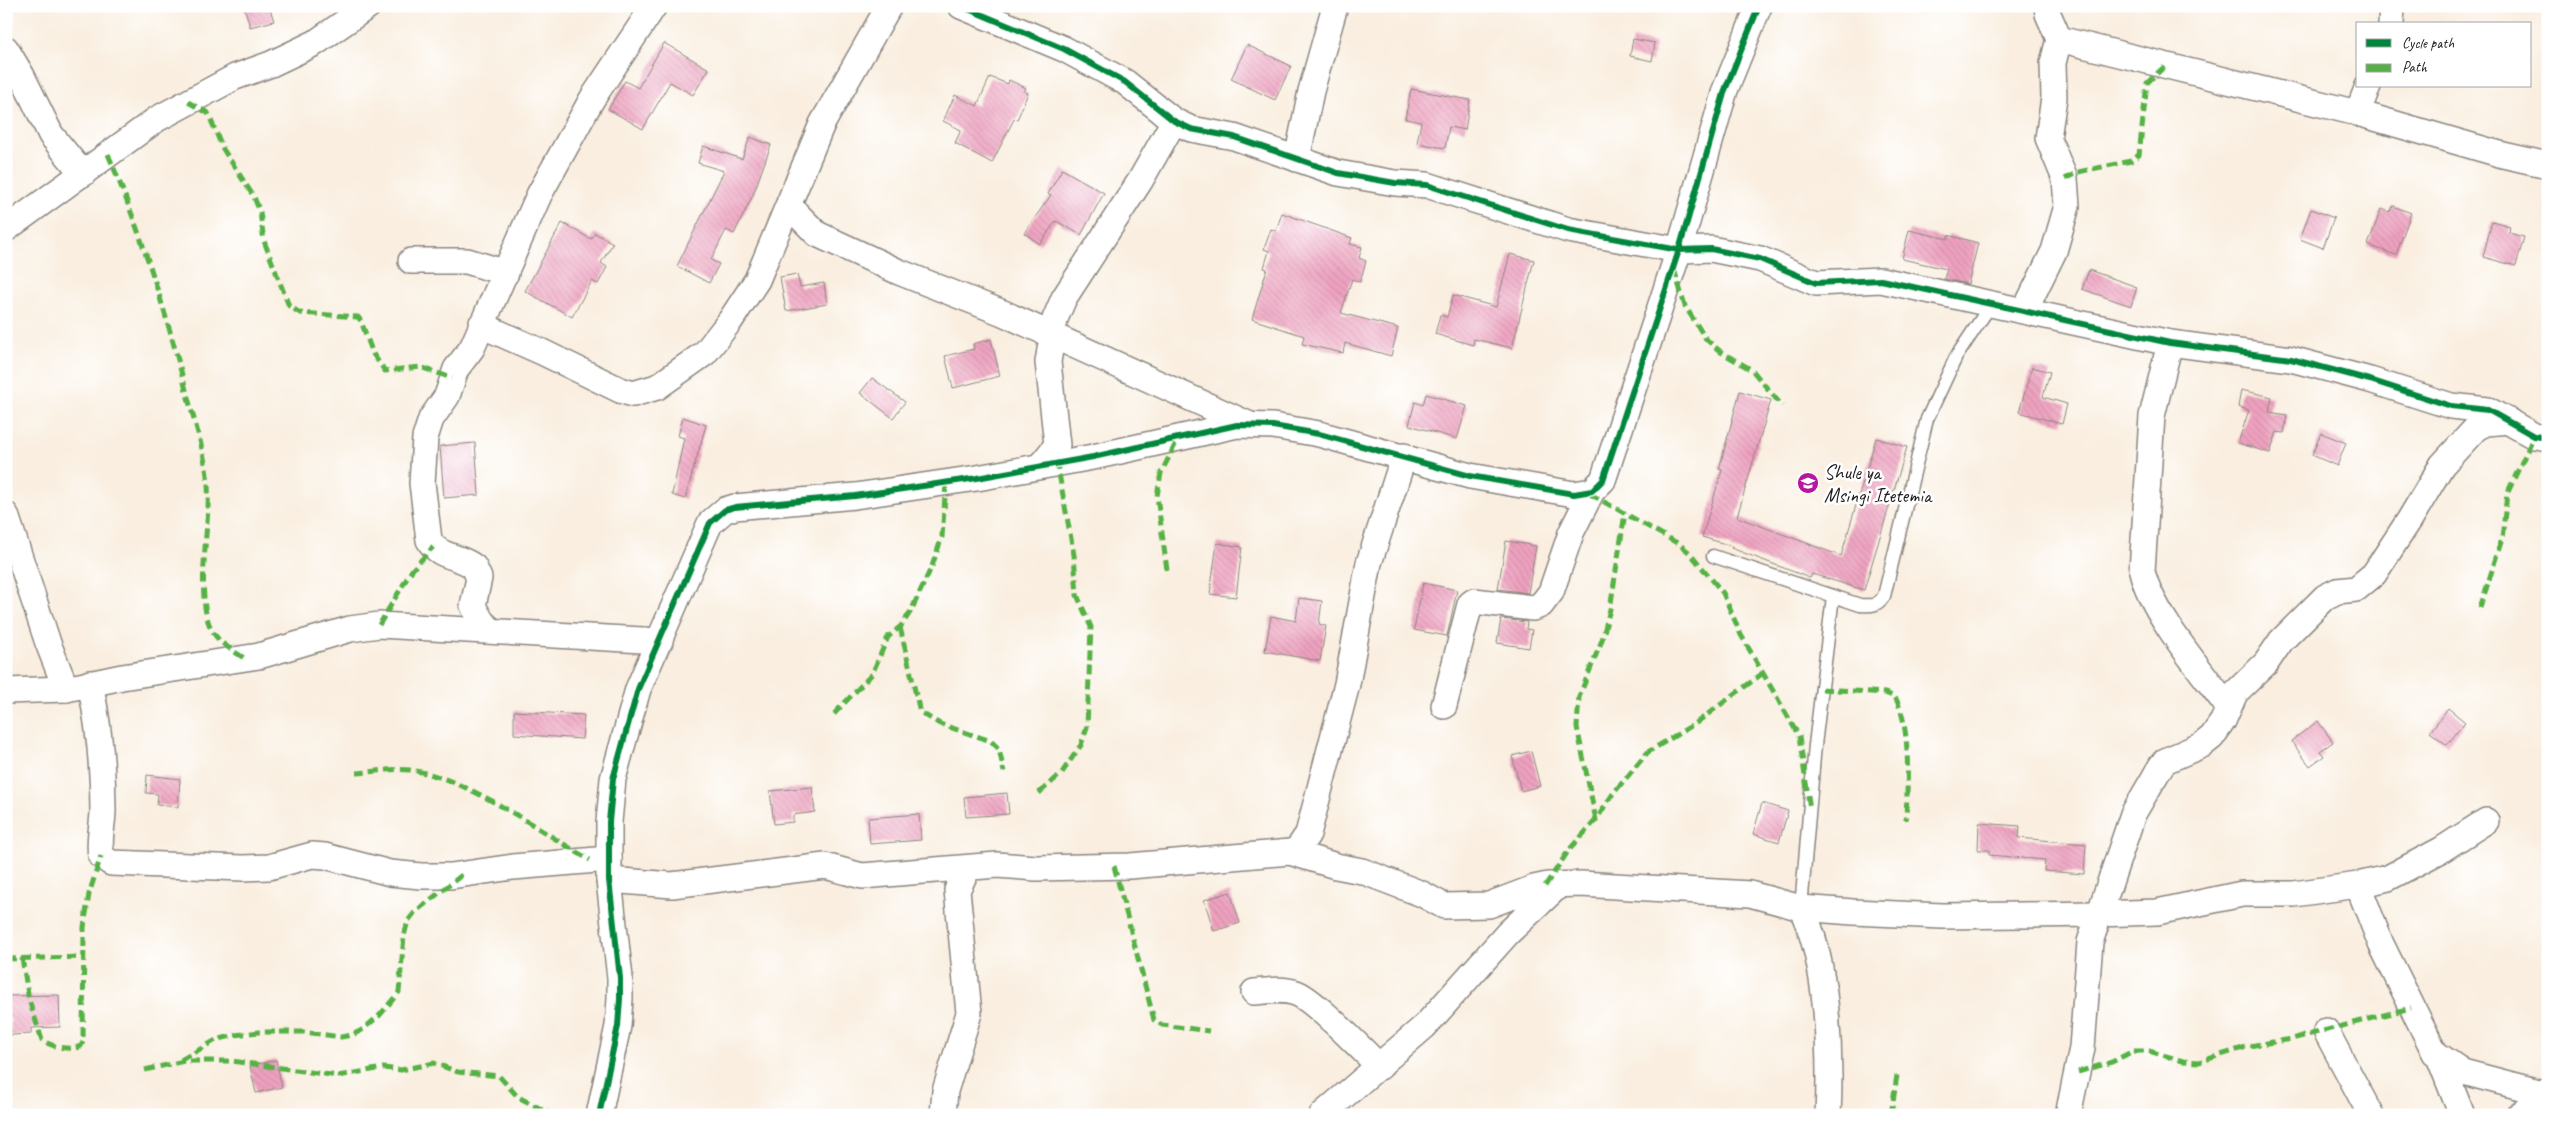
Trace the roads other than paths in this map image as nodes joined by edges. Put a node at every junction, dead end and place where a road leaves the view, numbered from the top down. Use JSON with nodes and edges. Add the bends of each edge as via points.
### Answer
{"nodes":[{"id":1,"x":368,"y":6,"type":"edge"},
{"id":2,"x":654,"y":6,"type":"edge"},
{"id":3,"x":889,"y":6,"type":"edge"},
{"id":4,"x":961,"y":6,"type":"edge"},
{"id":5,"x":1001,"y":6,"type":"edge"},
{"id":6,"x":1335,"y":6,"type":"edge"},
{"id":7,"x":1759,"y":6,"type":"edge"},
{"id":8,"x":2047,"y":6,"type":"edge"},
{"id":9,"x":2392,"y":6,"type":"edge"},
{"id":10,"x":2391,"y":22,"type":"edge"},
{"id":11,"x":1015,"y":27,"type":"junction"},
{"id":12,"x":2059,"y":39,"type":"junction"},
{"id":13,"x":6,"y":49,"type":"edge"},
{"id":14,"x":2367,"y":88,"type":"edge"},
{"id":15,"x":2357,"y":114,"type":"junction"},
{"id":16,"x":1174,"y":121,"type":"junction"},
{"id":17,"x":1297,"y":159,"type":"junction"},
{"id":18,"x":2548,"y":165,"type":"edge"},
{"id":19,"x":83,"y":174,"type":"junction"},
{"id":20,"x":789,"y":206,"type":"junction"},
{"id":21,"x":6,"y":229,"type":"edge"},
{"id":22,"x":1679,"y":250,"type":"junction"},
{"id":23,"x":411,"y":261,"type":"dead end"},
{"id":24,"x":506,"y":273,"type":"junction"},
{"id":25,"x":1992,"y":303,"type":"junction"},
{"id":26,"x":2026,"y":310,"type":"junction"},
{"id":27,"x":481,"y":325,"type":"junction"},
{"id":28,"x":1052,"y":335,"type":"junction"},
{"id":29,"x":2170,"y":343,"type":"junction"},
{"id":30,"x":2509,"y":421,"type":"junction"},
{"id":31,"x":1250,"y":425,"type":"junction"},
{"id":32,"x":2548,"y":438,"type":"edge"},
{"id":33,"x":1404,"y":456,"type":"junction"},
{"id":34,"x":1040,"y":466,"type":"junction"},
{"id":35,"x":1592,"y":491,"type":"junction"},
{"id":36,"x":6,"y":514,"type":"edge"},
{"id":37,"x":1713,"y":556,"type":"dead end"},
{"id":38,"x":1833,"y":596,"type":"junction"},
{"id":39,"x":492,"y":632,"type":"junction"},
{"id":40,"x":660,"y":641,"type":"junction"},
{"id":41,"x":90,"y":684,"type":"junction"},
{"id":42,"x":66,"y":689,"type":"junction"},
{"id":43,"x":6,"y":690,"type":"edge"},
{"id":44,"x":1444,"y":706,"type":"dead end"},
{"id":45,"x":2228,"y":707,"type":"junction"},
{"id":46,"x":2486,"y":821,"type":"dead end"},
{"id":47,"x":1290,"y":852,"type":"junction"},
{"id":48,"x":968,"y":868,"type":"junction"},
{"id":49,"x":609,"y":870,"type":"junction"},
{"id":50,"x":1559,"y":884,"type":"junction"},
{"id":51,"x":2358,"y":885,"type":"junction"},
{"id":52,"x":1801,"y":908,"type":"junction"},
{"id":53,"x":2098,"y":914,"type":"junction"},
{"id":54,"x":1254,"y":992,"type":"dead end"},
{"id":55,"x":2326,"y":1031,"type":"dead end"},
{"id":56,"x":2439,"y":1057,"type":"junction"},
{"id":57,"x":1380,"y":1067,"type":"junction"},
{"id":58,"x":2546,"y":1091,"type":"edge"},
{"id":59,"x":599,"y":1115,"type":"edge"},
{"id":60,"x":943,"y":1115,"type":"edge"},
{"id":61,"x":1322,"y":1115,"type":"edge"},
{"id":62,"x":1828,"y":1115,"type":"edge"},
{"id":63,"x":2068,"y":1115,"type":"edge"},
{"id":64,"x":2371,"y":1115,"type":"edge"},
{"id":65,"x":2462,"y":1115,"type":"edge"},
{"id":66,"x":2519,"y":1115,"type":"edge"}],
"edges":[{"from":1,"to":19,"type":"street","via":[[316,43],[235,76],[157,119]]},
{"from":2,"to":24,"type":"street","via":[[592,99],[539,195]]},
{"from":3,"to":20,"type":"street","via":[[822,124]]},
{"from":4,"to":11,"type":"street"},
{"from":5,"to":11,"type":"street"},
{"from":6,"to":17,"type":"street","via":[[1311,91]]},
{"from":7,"to":22,"type":"street","via":[[1725,90]]},
{"from":8,"to":12,"type":"street"},
{"from":9,"to":10,"type":"street"},
{"from":11,"to":16,"type":"street","via":[[1064,48],[1125,82]]},
{"from":12,"to":15,"type":"street"},
{"from":12,"to":26,"type":"street","via":[[2053,63],[2054,98],[2048,138],[2065,179],[2067,206],[2054,251]]},
{"from":13,"to":19,"type":"street","via":[[51,135]]},
{"from":14,"to":15,"type":"street"},
{"from":15,"to":18,"type":"street"},
{"from":16,"to":17,"type":"street","via":[[1191,129],[1234,137]]},
{"from":16,"to":28,"type":"street","via":[[1140,181],[1064,298]]},
{"from":17,"to":22,"type":"street","via":[[1338,173],[1427,185],[1568,230]]},
{"from":19,"to":21,"type":"street"},
{"from":20,"to":27,"type":"street","via":[[757,280],[730,321],[705,353],[647,391],[633,394],[620,390]]},
{"from":20,"to":28,"type":"street","via":[[818,234],[899,272]]},
{"from":22,"to":25,"type":"street","via":[[1711,249],[1760,259],[1816,283],[1881,280]]},
{"from":22,"to":35,"type":"street","via":[[1603,480]]},
{"from":23,"to":24,"type":"street","via":[[467,261]]},
{"from":24,"to":27,"type":"street"},
{"from":25,"to":26,"type":"street"},
{"from":25,"to":38,"type":"lane","via":[[1956,357],[1928,419],[1884,596],[1874,606]]},
{"from":26,"to":29,"type":"street"},
{"from":27,"to":39,"type":"street","via":[[472,348],[456,369],[425,438],[422,483],[429,540],[433,547],[474,567],[479,578],[473,606]]},
{"from":28,"to":31,"type":"street"},
{"from":28,"to":34,"type":"street","via":[[1048,362],[1057,445]]},
{"from":29,"to":30,"type":"street","via":[[2291,359],[2451,406],[2488,410]]},
{"from":29,"to":45,"type":"street","via":[[2152,416],[2142,571],[2144,582],[2176,637]]},
{"from":30,"to":32,"type":"street","via":[[2534,436]]},
{"from":30,"to":45,"type":"street","via":[[2486,423],[2476,428],[2442,465],[2374,574],[2356,589],[2337,591],[2325,597],[2235,693]]},
{"from":31,"to":33,"type":"street","via":[[1319,434]]},
{"from":31,"to":34,"type":"street","via":[[1220,428]]},
{"from":33,"to":35,"type":"street","via":[[1470,476],[1574,494]]},
{"from":33,"to":47,"type":"street","via":[[1369,563],[1347,684],[1308,834],[1297,850]]},
{"from":34,"to":40,"type":"street","via":[[928,486],[725,510],[710,523]]},
{"from":35,"to":44,"type":"street","via":[[1571,534],[1551,592],[1541,605],[1533,608],[1474,601],[1470,604]]},
{"from":36,"to":42,"type":"street"},
{"from":37,"to":38,"type":"lane"},
{"from":38,"to":52,"type":"lane","via":[[1815,745]]},
{"from":39,"to":40,"type":"street"},
{"from":39,"to":41,"type":"street","via":[[366,626],[259,656]]},
{"from":40,"to":49,"type":"street","via":[[638,689],[613,779]]},
{"from":41,"to":42,"type":"street"},
{"from":41,"to":49,"type":"street","via":[[101,744],[103,812],[99,849],[104,860],[111,863],[244,868],[269,867],[312,855],[390,873],[421,876]]},
{"from":42,"to":43,"type":"street"},
{"from":45,"to":53,"type":"street","via":[[2212,737],[2165,762],[2154,778],[2133,814]]},
{"from":46,"to":51,"type":"street","via":[[2388,878]]},
{"from":47,"to":48,"type":"street","via":[[1130,866]]},
{"from":47,"to":50,"type":"street","via":[[1362,870],[1444,906],[1489,905],[1534,888]]},
{"from":48,"to":49,"type":"street","via":[[862,876],[834,868],[811,867],[672,885]]},
{"from":48,"to":60,"type":"street","via":[[957,890],[969,1013],[945,1090]]},
{"from":49,"to":59,"type":"street","via":[[620,999],[618,1026]]},
{"from":50,"to":52,"type":"street","via":[[1750,894]]},
{"from":50,"to":57,"type":"street","via":[[1508,933],[1425,1026]]},
{"from":51,"to":53,"type":"street","via":[[2294,894],[2242,894],[2156,912]]},
{"from":51,"to":56,"type":"street","via":[[2381,944],[2426,1038]]},
{"from":52,"to":53,"type":"street","via":[[1942,916]]},
{"from":52,"to":62,"type":"street","via":[[1812,932],[1825,1010]]},
{"from":53,"to":63,"type":"street","via":[[2090,942],[2082,1048]]},
{"from":54,"to":57,"type":"street","via":[[1284,990],[1298,994],[1312,1003]]},
{"from":55,"to":64,"type":"street"},
{"from":56,"to":58,"type":"street","via":[[2463,1072]]},
{"from":56,"to":65,"type":"street"},
{"from":57,"to":61,"type":"street"},
{"from":58,"to":66,"type":"street"}]}
